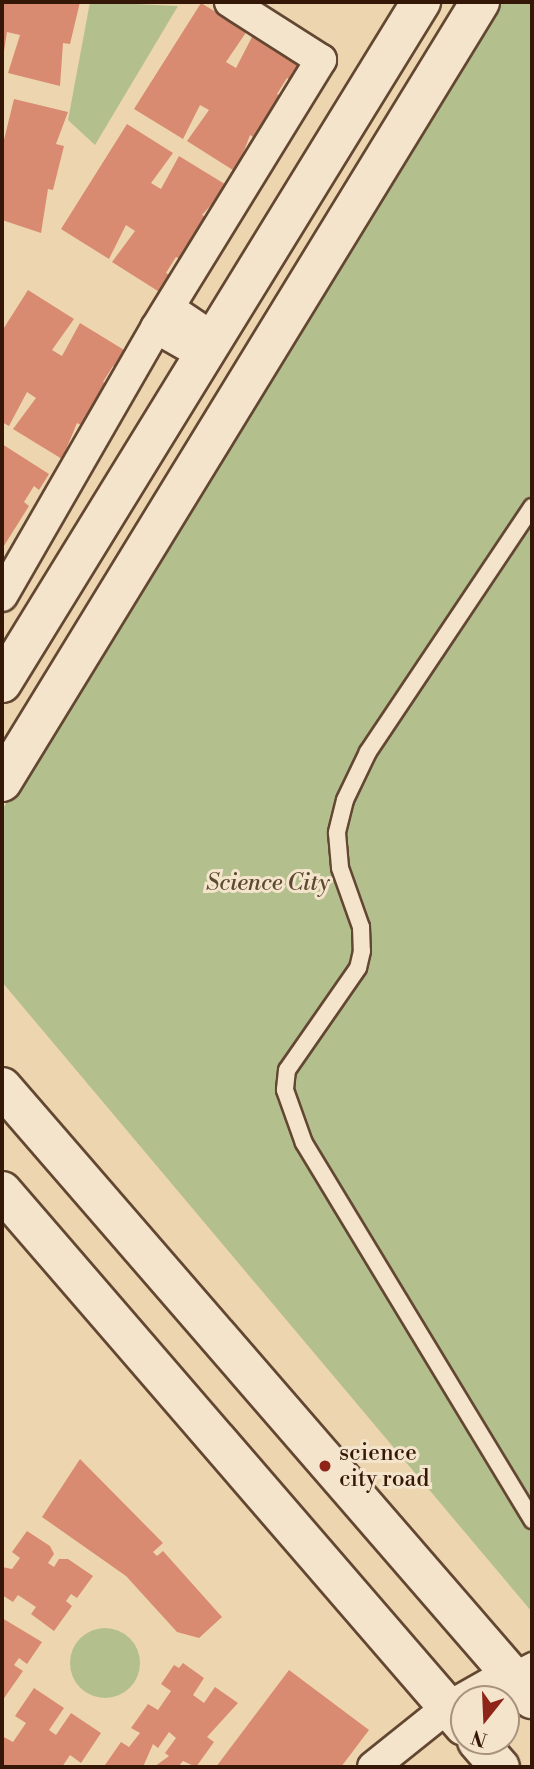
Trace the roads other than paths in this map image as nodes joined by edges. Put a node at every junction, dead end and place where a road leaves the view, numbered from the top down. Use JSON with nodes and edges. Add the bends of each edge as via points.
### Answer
{"nodes":[{"id":1,"x":230,"y":2,"type":"edge"},
{"id":2,"x":421,"y":2,"type":"edge"},
{"id":3,"x":480,"y":2,"type":"edge"},
{"id":4,"x":246,"y":287,"type":"junction"},
{"id":5,"x":288,"y":316,"type":"junction"},
{"id":6,"x":163,"y":318,"type":"junction"},
{"id":7,"x":210,"y":347,"type":"junction"},
{"id":8,"x":532,"y":507,"type":"edge"},
{"id":9,"x":2,"y":596,"type":"edge"},
{"id":10,"x":2,"y":683,"type":"edge"},
{"id":11,"x":2,"y":782,"type":"edge"},
{"id":12,"x":2,"y":1087,"type":"edge"},
{"id":13,"x":2,"y":1191,"type":"edge"},
{"id":14,"x":532,"y":1520,"type":"edge"},
{"id":15,"x":525,"y":1677,"type":"edge"},
{"id":16,"x":450,"y":1709,"type":"edge"},
{"id":17,"x":450,"y":1720,"type":"edge"},
{"id":18,"x":373,"y":1767,"type":"edge"}],
"edges":[{"from":1,"to":6,"type":"street","via":[[320,61]]},
{"from":2,"to":4,"type":"street"},
{"from":3,"to":5,"type":"street"},
{"from":4,"to":5,"type":"street"},
{"from":4,"to":7,"type":"street"},
{"from":5,"to":11,"type":"street"},
{"from":6,"to":7,"type":"street"},
{"from":6,"to":9,"type":"street"},
{"from":7,"to":10,"type":"street"},
{"from":8,"to":14,"type":"lane","via":[[368,752],[345,800],[337,833],[340,868],[361,928],[362,951],[358,968],[327,1017],[292,1060],[285,1090],[304,1143]]},
{"from":12,"to":15,"type":"street"},
{"from":13,"to":16,"type":"street"},
{"from":17,"to":18,"type":"street"}]}
